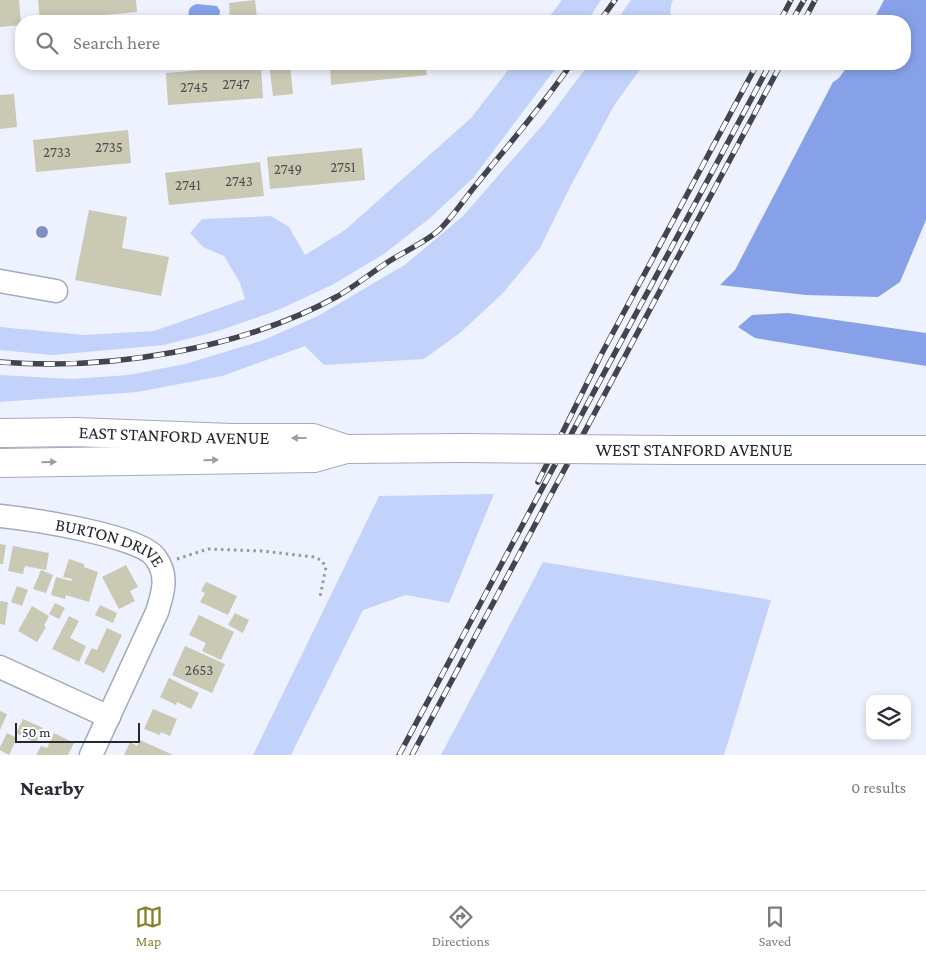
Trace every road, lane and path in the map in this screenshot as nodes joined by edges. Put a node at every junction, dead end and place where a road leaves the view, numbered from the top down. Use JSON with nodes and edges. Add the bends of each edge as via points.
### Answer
{"nodes":[{"id":1,"x":0,"y":281,"type":"edge"},
{"id":2,"x":56,"y":291,"type":"dead end"},
{"id":3,"x":7,"y":428,"type":"edge"},
{"id":4,"x":462,"y":448,"type":"joint"},
{"id":5,"x":346,"y":449,"type":"junction"},
{"id":6,"x":926,"y":450,"type":"edge"},
{"id":7,"x":0,"y":463,"type":"edge"},
{"id":8,"x":0,"y":516,"type":"edge"},
{"id":9,"x":161,"y":566,"type":"junction"},
{"id":10,"x":320,"y":596,"type":"dead end"},
{"id":11,"x":0,"y":667,"type":"edge"},
{"id":12,"x":109,"y":717,"type":"junction"},
{"id":13,"x":91,"y":755,"type":"edge"}],
"edges":[{"from":1,"to":2,"type":"street"},
{"from":5,"to":3,"type":"main road","name":"EAST STANFORD AVENUE","one_way":true,"via":[[313,438],[231,438]]},
{"from":4,"to":5,"type":"main road","name":"EAST STANFORD AVENUE"},
{"from":4,"to":6,"type":"main road","name":"WEST STANFORD AVENUE","bridge":true},
{"from":7,"to":5,"type":"main road","name":"EAST STANFORD AVENUE","one_way":true,"via":[[314,458]]},
{"from":8,"to":9,"type":"street","name":"BURTON DRIVE","via":[[73,528],[140,546],[154,555]]},
{"from":9,"to":10,"type":"path","via":[[208,549],[314,557],[326,567]]},
{"from":9,"to":12,"type":"street","name":"BURTON DRIVE","via":[[164,590],[157,612]]},
{"from":11,"to":12,"type":"street"},
{"from":12,"to":13,"type":"street","name":"BURTON DRIVE"}]}
